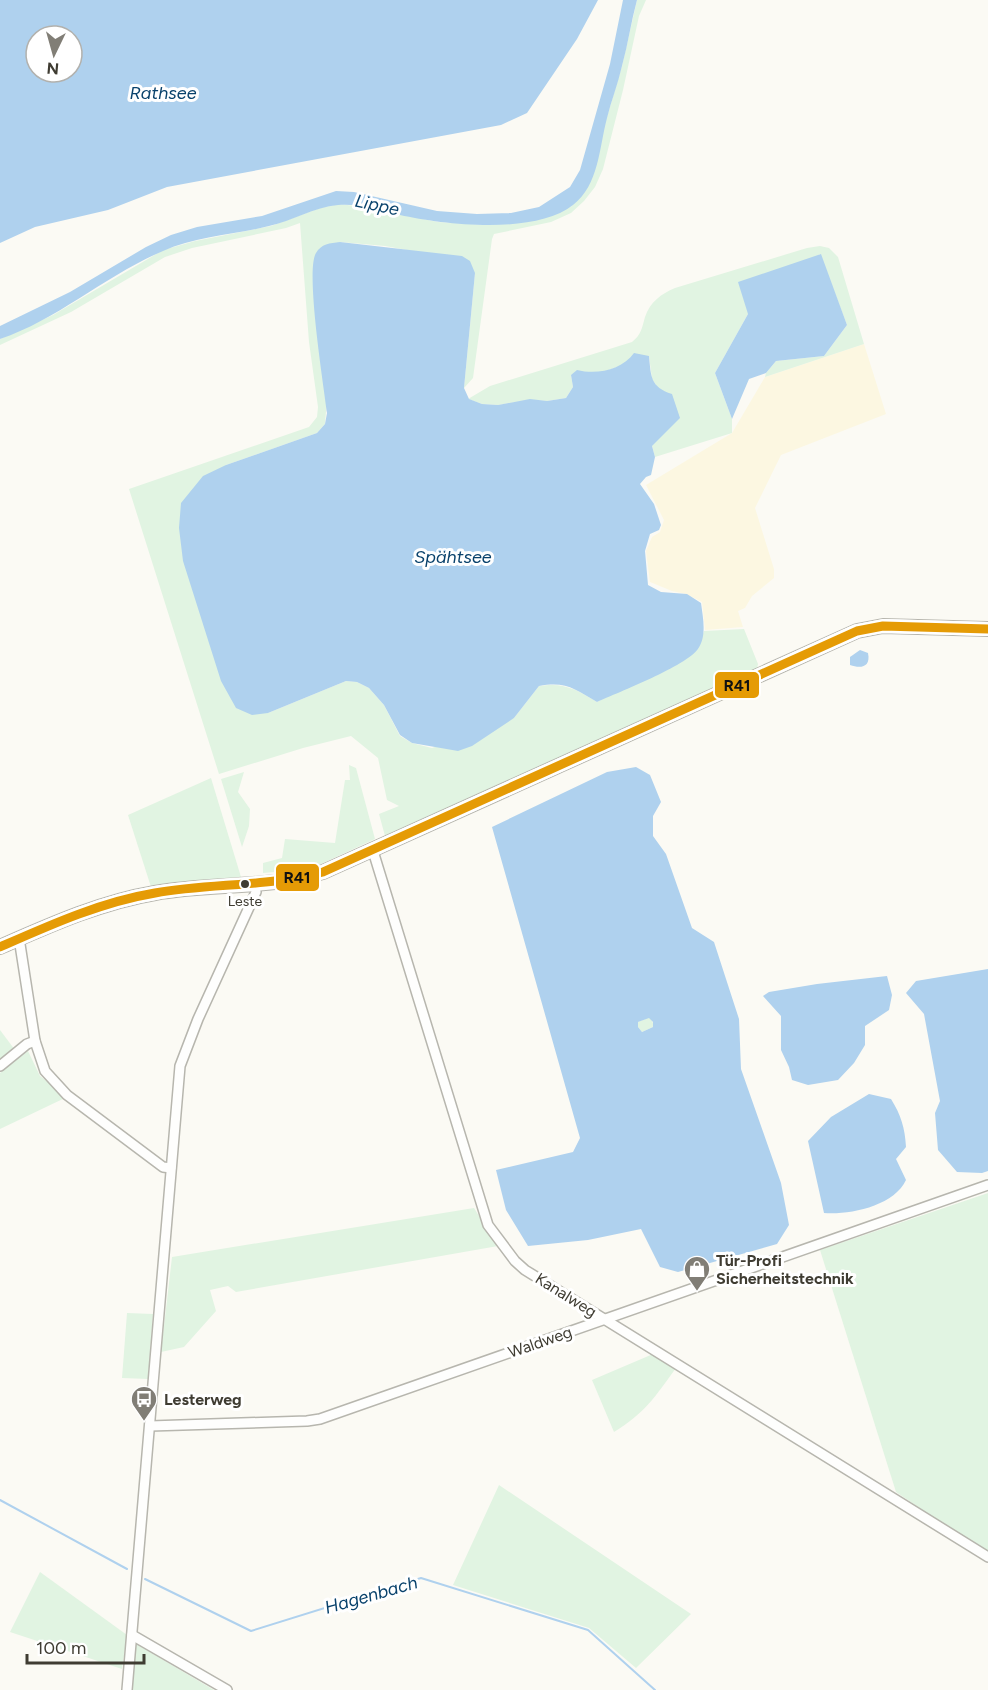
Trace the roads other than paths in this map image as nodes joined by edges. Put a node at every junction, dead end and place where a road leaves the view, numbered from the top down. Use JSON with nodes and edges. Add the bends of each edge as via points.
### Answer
{"nodes":[{"id":1,"x":988,"y":629,"type":"edge"},
{"id":2,"x":373,"y":850,"type":"junction"},
{"id":3,"x":255,"y":883,"type":"junction"},
{"id":4,"x":19,"y":938,"type":"junction"},
{"id":5,"x":0,"y":947,"type":"edge"},
{"id":6,"x":35,"y":1041,"type":"junction"},
{"id":7,"x":0,"y":1066,"type":"edge"},
{"id":8,"x":171,"y":1168,"type":"junction"},
{"id":9,"x":988,"y":1185,"type":"edge"},
{"id":10,"x":606,"y":1319,"type":"junction"},
{"id":11,"x":150,"y":1426,"type":"junction"},
{"id":12,"x":988,"y":1557,"type":"edge"},
{"id":13,"x":132,"y":1635,"type":"junction"},
{"id":14,"x":127,"y":1690,"type":"edge"},
{"id":15,"x":227,"y":1690,"type":"edge"}],
"edges":[{"from":1,"to":2,"type":"main road","via":[[883,626],[851,633]]},
{"from":2,"to":3,"type":"main road","via":[[313,876]]},
{"from":2,"to":10,"type":"street","name":"Kanalweg","via":[[488,1225],[525,1270]]},
{"from":3,"to":4,"type":"main road","via":[[144,895],[70,917]]},
{"from":3,"to":8,"type":"street","via":[[256,892],[180,1066]]},
{"from":4,"to":5,"type":"main road"},
{"from":4,"to":6,"type":"street"},
{"from":6,"to":7,"type":"street"},
{"from":6,"to":8,"type":"street","via":[[45,1071],[61,1089],[162,1167]]},
{"from":8,"to":11,"type":"street"},
{"from":9,"to":10,"type":"street","name":"Waldweg"},
{"from":10,"to":11,"type":"street","name":"Waldweg","via":[[320,1419]]},
{"from":10,"to":12,"type":"street","name":"Kanalweg"},
{"from":11,"to":13,"type":"street"},
{"from":13,"to":14,"type":"street"},
{"from":13,"to":15,"type":"street"}]}
